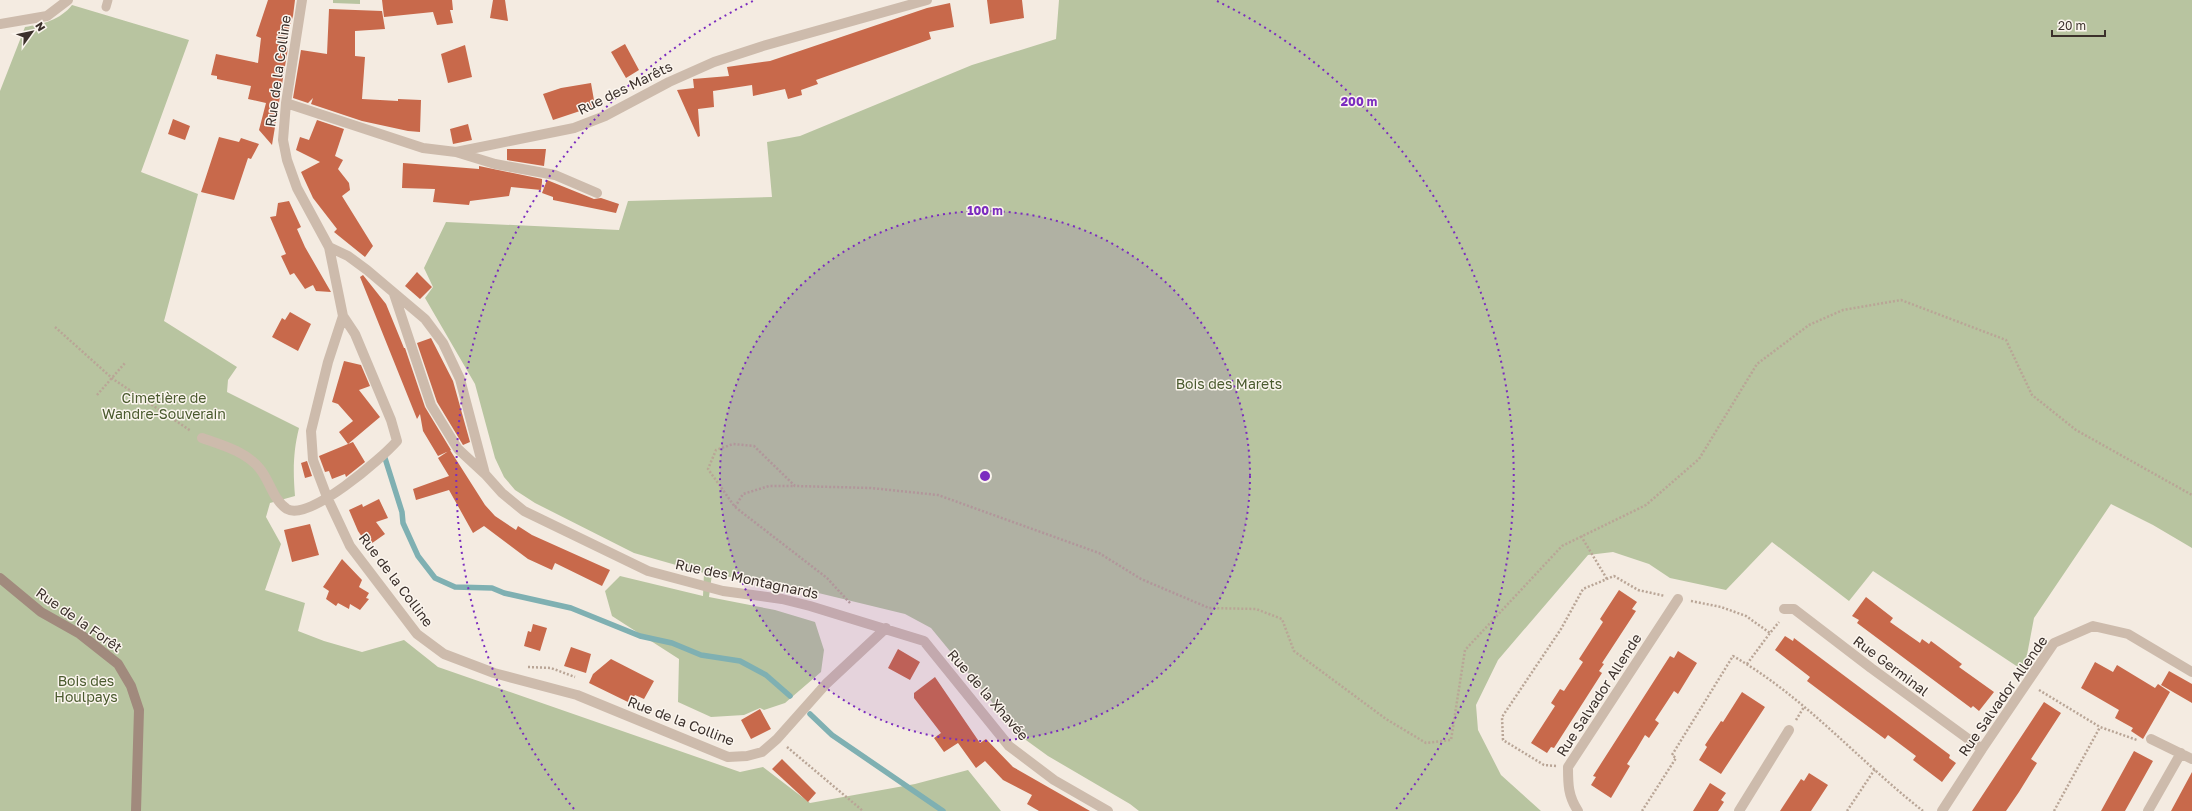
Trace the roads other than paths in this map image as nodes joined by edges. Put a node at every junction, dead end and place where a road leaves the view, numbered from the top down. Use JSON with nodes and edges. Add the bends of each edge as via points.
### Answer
{"nodes":[{"id":1,"x":68,"y":0,"type":"edge"},
{"id":2,"x":302,"y":0,"type":"edge"},
{"id":3,"x":927,"y":0,"type":"edge"},
{"id":4,"x":0,"y":24,"type":"edge"},
{"id":5,"x":286,"y":103,"type":"junction"},
{"id":6,"x":456,"y":152,"type":"junction"},
{"id":7,"x":597,"y":193,"type":"dead end"},
{"id":8,"x":329,"y":247,"type":"junction"},
{"id":9,"x":394,"y":294,"type":"junction"},
{"id":10,"x":343,"y":316,"type":"junction"},
{"id":11,"x":202,"y":438,"type":"road end"},
{"id":12,"x":485,"y":474,"type":"junction"},
{"id":13,"x":327,"y":497,"type":"junction"},
{"id":14,"x":0,"y":578,"type":"edge"},
{"id":15,"x":1678,"y":599,"type":"road end"},
{"id":16,"x":1784,"y":609,"type":"road end"},
{"id":17,"x":886,"y":628,"type":"junction"},
{"id":18,"x":2192,"y":672,"type":"edge"},
{"id":19,"x":1789,"y":730,"type":"dead end"},
{"id":20,"x":2151,"y":739,"type":"road end"},
{"id":21,"x":1982,"y":749,"type":"junction"},
{"id":22,"x":2181,"y":753,"type":"junction"},
{"id":23,"x":2192,"y":759,"type":"edge"},
{"id":24,"x":136,"y":811,"type":"edge"},
{"id":25,"x":1108,"y":811,"type":"edge"},
{"id":26,"x":1578,"y":811,"type":"edge"},
{"id":27,"x":1739,"y":811,"type":"edge"},
{"id":28,"x":1942,"y":811,"type":"edge"},
{"id":29,"x":2148,"y":811,"type":"edge"}],
"edges":[{"from":1,"to":4,"type":"street","via":[[47,16]]},
{"from":2,"to":5,"type":"street","name":"Rue de la Colline"},
{"from":3,"to":6,"type":"street","name":"Rue des Marêts","via":[[714,62],[669,82],[605,116],[574,128]]},
{"from":5,"to":6,"type":"street","name":"Rue des Marêts","via":[[424,148]]},
{"from":5,"to":8,"type":"street","name":"Rue de la Colline","via":[[283,140],[287,160],[297,188]]},
{"from":6,"to":7,"type":"street","via":[[495,164],[555,175]]},
{"from":8,"to":9,"type":"street","name":"Rue des Montagnards","via":[[348,256]]},
{"from":8,"to":10,"type":"street","name":"Rue de la Colline"},
{"from":9,"to":12,"type":"street","name":"Rue des Montagnards","via":[[431,405],[458,450]]},
{"from":9,"to":12,"type":"street","name":"Rue des Montagnards","via":[[425,319],[443,344],[460,379]]},
{"from":10,"to":13,"type":"street","name":"Rue de la Colline","via":[[328,362],[311,431],[313,460]]},
{"from":10,"to":13,"type":"street","via":[[355,334],[391,420],[396,441],[384,455],[353,481]]},
{"from":11,"to":13,"type":"street","via":[[226,446],[253,461],[261,469],[279,502],[288,510],[302,510]]},
{"from":12,"to":17,"type":"street","name":"Rue des Montagnards","via":[[502,493],[524,511],[648,571],[723,591],[782,599]]},
{"from":13,"to":17,"type":"street","name":"Rue de la Colline","via":[[350,546],[417,634],[444,654],[494,673],[577,695],[728,757],[762,752],[777,739],[826,684]]},
{"from":14,"to":24,"type":"main road","name":"Rue de la Forêt","via":[[41,612],[80,634],[118,664],[131,686],[139,710]]},
{"from":15,"to":26,"type":"street","name":"Rue Salvador Allende","via":[[1568,767],[1568,789]]},
{"from":16,"to":21,"type":"street","name":"Rue Germinal","via":[[1794,609]]},
{"from":17,"to":25,"type":"street","name":"Rue de la Xhavée","via":[[924,642],[1009,746],[1054,780]]},
{"from":18,"to":21,"type":"street","name":"Rue Salvador Allende","via":[[2128,634],[2093,626],[2054,643]]},
{"from":19,"to":27,"type":"street"},
{"from":20,"to":22,"type":"street"},
{"from":21,"to":28,"type":"street","name":"Rue Salvador Allende"},
{"from":22,"to":23,"type":"street"},
{"from":22,"to":29,"type":"street"}]}
